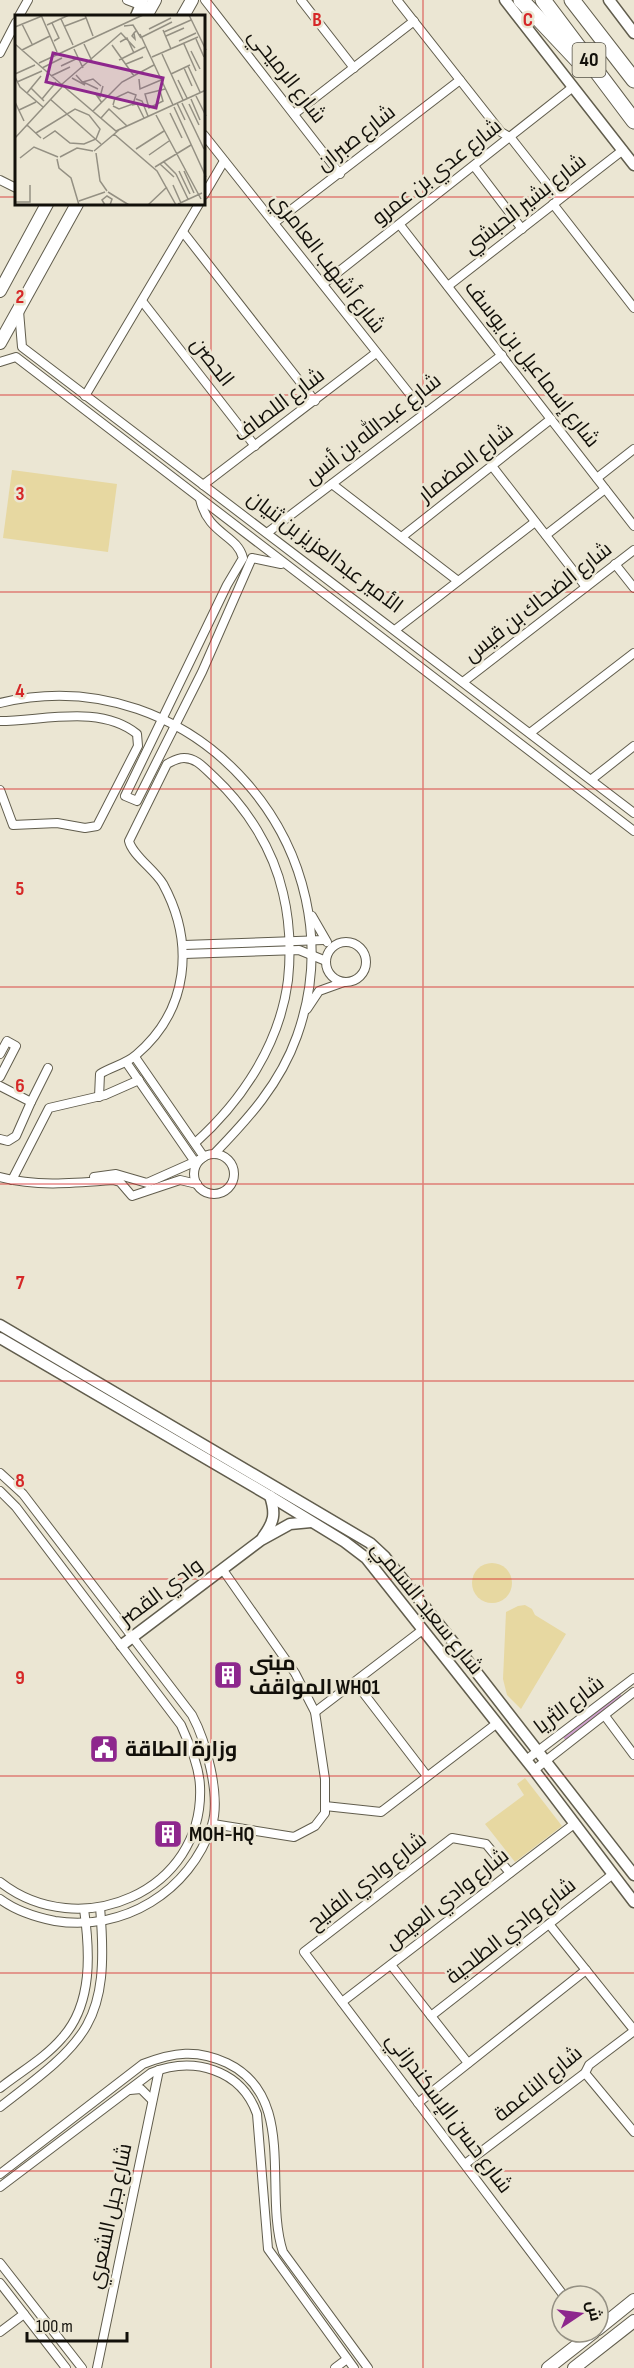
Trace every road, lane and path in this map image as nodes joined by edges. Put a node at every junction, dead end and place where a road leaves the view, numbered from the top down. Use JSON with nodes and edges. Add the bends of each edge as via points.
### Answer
{"nodes":[{"id":1,"x":28,"y":0,"type":"edge"},
{"id":2,"x":127,"y":0,"type":"edge"},
{"id":3,"x":156,"y":0,"type":"edge"},
{"id":4,"x":192,"y":0,"type":"edge"},
{"id":5,"x":205,"y":0,"type":"edge"},
{"id":6,"x":301,"y":0,"type":"edge"},
{"id":7,"x":398,"y":0,"type":"edge"},
{"id":8,"x":505,"y":0,"type":"edge"},
{"id":9,"x":521,"y":0,"type":"edge"},
{"id":10,"x":543,"y":0,"type":"edge"},
{"id":11,"x":572,"y":0,"type":"edge"},
{"id":12,"x":584,"y":0,"type":"edge"},
{"id":13,"x":609,"y":0,"type":"edge"},
{"id":14,"x":143,"y":7,"type":"edge"},
{"id":15,"x":20,"y":15,"type":"edge"},
{"id":16,"x":184,"y":15,"type":"edge"},
{"id":17,"x":414,"y":21,"type":"junction"},
{"id":18,"x":15,"y":24,"type":"edge"},
{"id":19,"x":634,"y":33,"type":"edge"},
{"id":20,"x":1,"y":48,"type":"edge"},
{"id":21,"x":612,"y":52,"type":"junction"},
{"id":22,"x":354,"y":68,"type":"junction"},
{"id":23,"x":460,"y":80,"type":"junction"},
{"id":24,"x":634,"y":80,"type":"edge"},
{"id":25,"x":573,"y":87,"type":"junction"},
{"id":26,"x":610,"y":90,"type":"junction"},
{"id":27,"x":294,"y":114,"type":"junction"},
{"id":28,"x":634,"y":121,"type":"edge"},
{"id":29,"x":206,"y":138,"type":"edge"},
{"id":30,"x":511,"y":138,"type":"junction"},
{"id":31,"x":623,"y":150,"type":"junction"},
{"id":32,"x":224,"y":161,"type":"junction"},
{"id":33,"x":634,"y":165,"type":"edge"},
{"id":34,"x":474,"y":166,"type":"junction"},
{"id":35,"x":340,"y":174,"type":"junction"},
{"id":36,"x":0,"y":180,"type":"edge"},
{"id":37,"x":15,"y":188,"type":"edge"},
{"id":38,"x":206,"y":192,"type":"edge"},
{"id":39,"x":556,"y":201,"type":"junction"},
{"id":40,"x":46,"y":206,"type":"edge"},
{"id":41,"x":76,"y":206,"type":"edge"},
{"id":42,"x":198,"y":206,"type":"edge"},
{"id":43,"x":274,"y":223,"type":"junction"},
{"id":44,"x":400,"y":225,"type":"junction"},
{"id":45,"x":522,"y":229,"type":"junction"},
{"id":46,"x":183,"y":232,"type":"junction"},
{"id":47,"x":323,"y":284,"type":"junction"},
{"id":48,"x":448,"y":286,"type":"junction"},
{"id":49,"x":1,"y":288,"type":"edge"},
{"id":50,"x":142,"y":301,"type":"junction"},
{"id":51,"x":634,"y":308,"type":"edge"},
{"id":52,"x":18,"y":309,"type":"junction"},
{"id":53,"x":0,"y":343,"type":"edge"},
{"id":54,"x":22,"y":347,"type":"junction"},
{"id":55,"x":376,"y":353,"type":"junction"},
{"id":56,"x":502,"y":355,"type":"junction"},
{"id":57,"x":16,"y":357,"type":"junction"},
{"id":58,"x":0,"y":362,"type":"edge"},
{"id":59,"x":85,"y":396,"type":"junction"},
{"id":60,"x":315,"y":400,"type":"junction"},
{"id":61,"x":424,"y":412,"type":"junction"},
{"id":62,"x":551,"y":419,"type":"junction"},
{"id":63,"x":255,"y":446,"type":"junction"},
{"id":64,"x":634,"y":449,"type":"edge"},
{"id":65,"x":492,"y":466,"type":"junction"},
{"id":66,"x":597,"y":478,"type":"junction"},
{"id":67,"x":332,"y":484,"type":"junction"},
{"id":68,"x":203,"y":485,"type":"junction"},
{"id":69,"x":605,"y":489,"type":"junction"},
{"id":70,"x":200,"y":499,"type":"junction"},
{"id":71,"x":535,"y":522,"type":"junction"},
{"id":72,"x":634,"y":526,"type":"edge"},
{"id":73,"x":267,"y":533,"type":"junction"},
{"id":74,"x":546,"y":535,"type":"junction"},
{"id":75,"x":403,"y":536,"type":"junction"},
{"id":76,"x":634,"y":550,"type":"edge"},
{"id":77,"x":615,"y":564,"type":"junction"},
{"id":78,"x":285,"y":565,"type":"junction"},
{"id":79,"x":458,"y":581,"type":"junction"},
{"id":80,"x":586,"y":587,"type":"junction"},
{"id":81,"x":634,"y":588,"type":"edge"},
{"id":82,"x":225,"y":589,"type":"junction"},
{"id":83,"x":236,"y":596,"type":"junction"},
{"id":84,"x":395,"y":630,"type":"junction"},
{"id":85,"x":634,"y":653,"type":"edge"},
{"id":86,"x":463,"y":682,"type":"junction"},
{"id":87,"x":0,"y":703,"type":"edge"},
{"id":88,"x":502,"y":711,"type":"junction"},
{"id":89,"x":163,"y":718,"type":"junction"},
{"id":90,"x":0,"y":721,"type":"edge"},
{"id":91,"x":492,"y":724,"type":"junction"},
{"id":92,"x":176,"y":725,"type":"junction"},
{"id":93,"x":530,"y":733,"type":"junction"},
{"id":94,"x":634,"y":746,"type":"edge"},
{"id":95,"x":592,"y":779,"type":"junction"},
{"id":96,"x":0,"y":790,"type":"edge"},
{"id":97,"x":631,"y":810,"type":"edge"},
{"id":98,"x":3,"y":811,"type":"edge"},
{"id":99,"x":618,"y":819,"type":"junction"},
{"id":100,"x":634,"y":831,"type":"edge"},
{"id":101,"x":306,"y":900,"type":"junction"},
{"id":102,"x":310,"y":940,"type":"junction"},
{"id":103,"x":324,"y":940,"type":"junction"},
{"id":104,"x":290,"y":941,"type":"junction"},
{"id":105,"x":333,"y":946,"type":"junction"},
{"id":106,"x":184,"y":950,"type":"junction"},
{"id":107,"x":290,"y":950,"type":"junction"},
{"id":108,"x":311,"y":953,"type":"junction"},
{"id":109,"x":326,"y":961,"type":"junction"},
{"id":110,"x":344,"y":982,"type":"junction"},
{"id":111,"x":302,"y":1018,"type":"junction"},
{"id":112,"x":0,"y":1054,"type":"edge"},
{"id":113,"x":135,"y":1057,"type":"junction"},
{"id":114,"x":126,"y":1062,"type":"junction"},
{"id":115,"x":48,"y":1068,"type":"dead end"},
{"id":116,"x":0,"y":1077,"type":"edge"},
{"id":117,"x":139,"y":1080,"type":"junction"},
{"id":118,"x":0,"y":1086,"type":"edge"},
{"id":119,"x":99,"y":1097,"type":"junction"},
{"id":120,"x":31,"y":1102,"type":"junction"},
{"id":121,"x":0,"y":1139,"type":"edge"},
{"id":122,"x":195,"y":1143,"type":"junction"},
{"id":123,"x":214,"y":1154,"type":"junction"},
{"id":124,"x":200,"y":1159,"type":"junction"},
{"id":125,"x":0,"y":1177,"type":"edge"},
{"id":126,"x":12,"y":1180,"type":"junction"},
{"id":127,"x":72,"y":1182,"type":"junction"},
{"id":128,"x":197,"y":1184,"type":"junction"},
{"id":129,"x":0,"y":1326,"type":"edge"},
{"id":130,"x":0,"y":1338,"type":"edge"},
{"id":131,"x":0,"y":1473,"type":"edge"},
{"id":132,"x":0,"y":1491,"type":"edge"},
{"id":133,"x":270,"y":1496,"type":"junction"},
{"id":134,"x":311,"y":1522,"type":"junction"},
{"id":135,"x":261,"y":1540,"type":"junction"},
{"id":136,"x":223,"y":1570,"type":"junction"},
{"id":137,"x":421,"y":1631,"type":"junction"},
{"id":138,"x":134,"y":1637,"type":"junction"},
{"id":139,"x":122,"y":1645,"type":"junction"},
{"id":140,"x":634,"y":1677,"type":"edge"},
{"id":141,"x":355,"y":1682,"type":"junction"},
{"id":142,"x":634,"y":1692,"type":"edge"},
{"id":143,"x":315,"y":1712,"type":"junction"},
{"id":144,"x":605,"y":1716,"type":"junction"},
{"id":145,"x":495,"y":1724,"type":"junction"},
{"id":146,"x":537,"y":1752,"type":"junction"},
{"id":147,"x":634,"y":1755,"type":"edge"},
{"id":148,"x":526,"y":1760,"type":"junction"},
{"id":149,"x":544,"y":1761,"type":"junction"},
{"id":150,"x":534,"y":1770,"type":"junction"},
{"id":151,"x":427,"y":1776,"type":"junction"},
{"id":152,"x":325,"y":1806,"type":"junction"},
{"id":153,"x":213,"y":1824,"type":"junction"},
{"id":154,"x":574,"y":1824,"type":"junction"},
{"id":155,"x":633,"y":1871,"type":"edge"},
{"id":156,"x":510,"y":1873,"type":"junction"},
{"id":157,"x":613,"y":1874,"type":"junction"},
{"id":158,"x":0,"y":1882,"type":"edge"},
{"id":159,"x":0,"y":1899,"type":"edge"},
{"id":160,"x":634,"y":1902,"type":"edge"},
{"id":161,"x":100,"y":1907,"type":"junction"},
{"id":162,"x":84,"y":1909,"type":"junction"},
{"id":163,"x":101,"y":1922,"type":"junction"},
{"id":164,"x":87,"y":1924,"type":"junction"},
{"id":165,"x":549,"y":1924,"type":"junction"},
{"id":166,"x":304,"y":1952,"type":"joint"},
{"id":167,"x":88,"y":1954,"type":"junction"},
{"id":168,"x":101,"y":1954,"type":"junction"},
{"id":169,"x":391,"y":1965,"type":"junction"},
{"id":170,"x":586,"y":1970,"type":"junction"},
{"id":171,"x":342,"y":2002,"type":"junction"},
{"id":172,"x":431,"y":2016,"type":"junction"},
{"id":173,"x":634,"y":2030,"type":"edge"},
{"id":174,"x":212,"y":2056,"type":"junction"},
{"id":175,"x":468,"y":2063,"type":"junction"},
{"id":176,"x":210,"y":2068,"type":"junction"},
{"id":177,"x":159,"y":2070,"type":"junction"},
{"id":178,"x":585,"y":2073,"type":"junction"},
{"id":179,"x":0,"y":2088,"type":"edge"},
{"id":180,"x":129,"y":2090,"type":"junction"},
{"id":181,"x":152,"y":2100,"type":"junction"},
{"id":182,"x":418,"y":2103,"type":"junction"},
{"id":183,"x":0,"y":2107,"type":"edge"},
{"id":184,"x":634,"y":2132,"type":"edge"},
{"id":185,"x":465,"y":2164,"type":"junction"},
{"id":186,"x":0,"y":2174,"type":"edge"},
{"id":187,"x":0,"y":2187,"type":"edge"},
{"id":188,"x":0,"y":2263,"type":"edge"},
{"id":189,"x":0,"y":2283,"type":"edge"},
{"id":190,"x":555,"y":2284,"type":"edge"},
{"id":191,"x":634,"y":2300,"type":"edge"},
{"id":192,"x":24,"y":2314,"type":"junction"},
{"id":193,"x":610,"y":2319,"type":"edge"},
{"id":194,"x":634,"y":2321,"type":"edge"},
{"id":195,"x":0,"y":2332,"type":"edge"},
{"id":196,"x":340,"y":2332,"type":"junction"},
{"id":197,"x":332,"y":2338,"type":"junction"},
{"id":198,"x":579,"y":2344,"type":"edge"},
{"id":199,"x":347,"y":2359,"type":"junction"},
{"id":200,"x":66,"y":2368,"type":"edge"},
{"id":201,"x":82,"y":2368,"type":"edge"},
{"id":202,"x":97,"y":2368,"type":"edge"},
{"id":203,"x":335,"y":2368,"type":"edge"},
{"id":204,"x":353,"y":2368,"type":"edge"},
{"id":205,"x":368,"y":2368,"type":"edge"},
{"id":206,"x":548,"y":2368,"type":"edge"},
{"id":207,"x":574,"y":2368,"type":"edge"}],
"edges":[{"from":1,"to":15,"type":"street"},
{"from":2,"to":14,"type":"street"},
{"from":3,"to":14,"type":"main road"},
{"from":4,"to":16,"type":"main road"},
{"from":5,"to":27,"type":"street","name":"شارع الرميحي"},
{"from":6,"to":22,"type":"street"},
{"from":7,"to":17,"type":"street"},
{"from":8,"to":25,"type":"street"},
{"from":9,"to":26,"type":"highway","via":[[580,64]]},
{"from":10,"to":26,"type":"highway","number":"40"},
{"from":11,"to":21,"type":"highway","number":"40"},
{"from":12,"to":21,"type":"highway"},
{"from":13,"to":19,"type":"street"},
{"from":17,"to":22,"type":"street"},
{"from":17,"to":23,"type":"street"},
{"from":18,"to":20,"type":"street"},
{"from":21,"to":24,"type":"highway","number":"40"},
{"from":22,"to":27,"type":"street"},
{"from":23,"to":30,"type":"street","via":[[501,132]]},
{"from":23,"to":35,"type":"street","name":"شارع صبران"},
{"from":25,"to":30,"type":"street","name":"شارع عدي بن عمرو"},
{"from":25,"to":31,"type":"street"},
{"from":26,"to":28,"type":"highway","number":"40"},
{"from":27,"to":35,"type":"street","name":"شارع الرميحي"},
{"from":29,"to":32,"type":"street","name":"شارع أشهب العامري"},
{"from":30,"to":34,"type":"street","name":"شارع عدي بن عمرو"},
{"from":30,"to":39,"type":"street"},
{"from":31,"to":33,"type":"street"},
{"from":31,"to":39,"type":"street","name":"شارع بشير الحبشي"},
{"from":32,"to":38,"type":"street"},
{"from":32,"to":43,"type":"street","name":"شارع أشهب العامري"},
{"from":34,"to":44,"type":"street","name":"شارع عدي بن عمرو"},
{"from":34,"to":45,"type":"street"},
{"from":35,"to":43,"type":"street","name":"شارع صبران"},
{"from":36,"to":37,"type":"street"},
{"from":39,"to":45,"type":"street","name":"شارع بشير الحبشي"},
{"from":39,"to":51,"type":"street"},
{"from":40,"to":49,"type":"main road"},
{"from":41,"to":52,"type":"main road"},
{"from":42,"to":46,"type":"street"},
{"from":43,"to":47,"type":"street","name":"شارع أشهب العامري"},
{"from":44,"to":47,"type":"street","name":"شارع عدي بن عمرو"},
{"from":44,"to":48,"type":"street","name":"شارع إسماعيل بن يوسف"},
{"from":45,"to":48,"type":"street","name":"شارع بشير الحبشي"},
{"from":46,"to":50,"type":"street"},
{"from":46,"to":60,"type":"street"},
{"from":47,"to":55,"type":"street","name":"شارع أشهب العامري"},
{"from":48,"to":56,"type":"street","name":"شارع إسماعيل بن يوسف"},
{"from":50,"to":59,"type":"street"},
{"from":50,"to":63,"type":"street","name":"الحصن"},
{"from":52,"to":53,"type":"main road"},
{"from":52,"to":54,"type":"street"},
{"from":54,"to":57,"type":"street"},
{"from":54,"to":59,"type":"street","name":"الأمير عبدالعزيز بن ثنيان"},
{"from":55,"to":60,"type":"street","name":"شارع اللصاف"},
{"from":55,"to":61,"type":"street","name":"شارع أشهب العامري"},
{"from":56,"to":61,"type":"street","name":"شارع عبدالله بن أنس"},
{"from":56,"to":62,"type":"street","name":"شارع إسماعيل بن يوسف"},
{"from":57,"to":58,"type":"street"},
{"from":57,"to":70,"type":"street","name":"الأمير عبدالعزيز بن ثنيان"},
{"from":59,"to":68,"type":"street","name":"الأمير عبدالعزيز بن ثنيان"},
{"from":60,"to":63,"type":"street","name":"شارع اللصاف"},
{"from":61,"to":67,"type":"street","name":"شارع عبدالله بن أنس"},
{"from":62,"to":65,"type":"street","name":"شارع المضمار"},
{"from":62,"to":66,"type":"street","name":"شارع إسماعيل بن يوسف"},
{"from":63,"to":68,"type":"street","name":"شارع اللصاف"},
{"from":64,"to":66,"type":"street"},
{"from":65,"to":71,"type":"street"},
{"from":65,"to":75,"type":"street","name":"شارع المضمار"},
{"from":66,"to":69,"type":"street","name":"شارع إسماعيل بن يوسف"},
{"from":67,"to":73,"type":"street","name":"شارع عبدالله بن أنس"},
{"from":67,"to":75,"type":"street"},
{"from":68,"to":73,"type":"street","name":"الأمير عبدالعزيز بن ثنيان"},
{"from":69,"to":72,"type":"street","name":"شارع إسماعيل بن يوسف"},
{"from":69,"to":74,"type":"street"},
{"from":70,"to":78,"type":"street","name":"الأمير عبدالعزيز بن ثنيان"},
{"from":70,"to":82,"type":"street","via":[[202,512],[212,526],[241,550],[243,558]]},
{"from":71,"to":74,"type":"street"},
{"from":71,"to":79,"type":"street"},
{"from":73,"to":84,"type":"street","name":"الأمير عبدالعزيز بن ثنيان"},
{"from":74,"to":80,"type":"street"},
{"from":75,"to":79,"type":"street"},
{"from":76,"to":77,"type":"street","name":"شارع الضحاك بن قيس"},
{"from":77,"to":80,"type":"street","name":"شارع الضحاك بن قيس"},
{"from":77,"to":81,"type":"street"},
{"from":78,"to":83,"type":"street","via":[[252,558]]},
{"from":78,"to":91,"type":"street","name":"الأمير عبدالعزيز بن ثنيان"},
{"from":79,"to":84,"type":"street"},
{"from":80,"to":86,"type":"street","name":"شارع الضحاك بن قيس"},
{"from":82,"to":83,"type":"street"},
{"from":82,"to":89,"type":"street"},
{"from":83,"to":92,"type":"street"},
{"from":84,"to":86,"type":"street","name":"الأمير عبدالعزيز بن ثنيان"},
{"from":85,"to":93,"type":"street"},
{"from":86,"to":88,"type":"street","name":"الأمير عبدالعزيز بن ثنيان"},
{"from":87,"to":89,"type":"street","via":[[79,696],[121,703]]},
{"from":88,"to":91,"type":"street"},
{"from":88,"to":93,"type":"street","name":"الأمير عبدالعزيز بن ثنيان"},
{"from":89,"to":92,"type":"street"},
{"from":89,"to":92,"type":"street","via":[[125,796],[137,801]]},
{"from":90,"to":98,"type":"street","via":[[37,717],[100,719],[128,726],[137,734],[138,746],[97,826],[13,825]]},
{"from":91,"to":99,"type":"street","name":"الأمير عبدالعزيز بن ثنيان"},
{"from":92,"to":101,"type":"street","via":[[213,749],[257,793],[288,844]]},
{"from":93,"to":95,"type":"street","name":"الأمير عبدالعزيز بن ثنيان"},
{"from":94,"to":95,"type":"street"},
{"from":95,"to":97,"type":"street","name":"الأمير عبدالعزيز بن ثنيان"},
{"from":96,"to":98,"type":"street"},
{"from":97,"to":99,"type":"street"},
{"from":99,"to":100,"type":"street","name":"الأمير عبدالعزيز بن ثنيان"},
{"from":101,"to":102,"type":"street"},
{"from":101,"to":103,"type":"street"},
{"from":102,"to":103,"type":"street"},
{"from":102,"to":104,"type":"street"},
{"from":102,"to":108,"type":"street"},
{"from":103,"to":105,"type":"street"},
{"from":104,"to":106,"type":"street"},
{"from":104,"to":106,"type":"street","via":[[283,892],[259,833],[218,782],[198,762],[186,758],[167,764],[129,841],[131,849],[161,881],[180,923]]},
{"from":104,"to":107,"type":"street"},
{"from":105,"to":109,"type":"street"},
{"from":105,"to":110,"type":"street","via":[[352,942],[365,957],[363,972]]},
{"from":106,"to":107,"type":"street"},
{"from":106,"to":113,"type":"street","via":[[179,989],[167,1017]]},
{"from":107,"to":108,"type":"street"},
{"from":107,"to":122,"type":"street","via":[[280,1015],[265,1053],[227,1112]]},
{"from":108,"to":109,"type":"street"},
{"from":108,"to":111,"type":"street"},
{"from":109,"to":110,"type":"street","via":[[332,976]]},
{"from":110,"to":111,"type":"street","via":[[319,991]]},
{"from":111,"to":123,"type":"street","via":[[289,1056],[270,1090]]},
{"from":112,"to":116,"type":"street","via":[[7,1041],[16,1046]]},
{"from":113,"to":114,"type":"street"},
{"from":113,"to":122,"type":"street"},
{"from":114,"to":117,"type":"street"},
{"from":114,"to":119,"type":"street","via":[[100,1074]]},
{"from":115,"to":120,"type":"street"},
{"from":117,"to":119,"type":"street"},
{"from":117,"to":124,"type":"street"},
{"from":118,"to":120,"type":"street"},
{"from":119,"to":126,"type":"street","via":[[49,1108]]},
{"from":120,"to":121,"type":"street","via":[[16,1136],[8,1141]]},
{"from":122,"to":124,"type":"street"},
{"from":123,"to":124,"type":"street"},
{"from":123,"to":128,"type":"street","via":[[230,1162],[234,1173],[231,1185],[222,1193],[211,1194]]},
{"from":124,"to":127,"type":"street","via":[[147,1183],[110,1173]]},
{"from":124,"to":128,"type":"street","via":[[195,1171]]},
{"from":125,"to":126,"type":"street"},
{"from":126,"to":127,"type":"street"},
{"from":127,"to":128,"type":"street","via":[[113,1180],[132,1196],[180,1180]]},
{"from":129,"to":146,"type":"street","name":"شارع سعيد السلمي","via":[[370,1543],[426,1608]]},
{"from":130,"to":133,"type":"street","name":"شارع سعيد السلمي"},
{"from":131,"to":138,"type":"street","via":[[23,1494]]},
{"from":132,"to":139,"type":"street"},
{"from":133,"to":134,"type":"street","name":"شارع سعيد السلمي"},
{"from":133,"to":135,"type":"street","via":[[275,1510],[272,1524]]},
{"from":134,"to":135,"type":"street","name":"وادي القصر","via":[[290,1524]]},
{"from":134,"to":137,"type":"street","name":"شارع سعيد السلمي","via":[[366,1558]]},
{"from":135,"to":136,"type":"street","name":"وادي القصر"},
{"from":136,"to":138,"type":"street","name":"وادي القصر"},
{"from":136,"to":143,"type":"street","via":[[295,1673]]},
{"from":137,"to":141,"type":"street"},
{"from":137,"to":145,"type":"street","name":"شارع سعيد السلمي"},
{"from":138,"to":139,"type":"street","name":"وادي القصر"},
{"from":138,"to":153,"type":"street","via":[[192,1714],[203,1735],[208,1752]]},
{"from":139,"to":161,"type":"street","via":[[181,1725],[196,1762],[199,1805],[190,1838],[174,1866],[129,1900]]},
{"from":140,"to":146,"type":"street","name":"شارع الثريا"},
{"from":141,"to":143,"type":"street"},
{"from":141,"to":151,"type":"street"},
{"from":142,"to":144,"type":"street","name":"شارع الثريا"},
{"from":143,"to":152,"type":"street","via":[[322,1746]]},
{"from":144,"to":147,"type":"street"},
{"from":144,"to":149,"type":"street","name":"شارع الثريا"},
{"from":145,"to":148,"type":"street","name":"شارع سعيد السلمي"},
{"from":145,"to":151,"type":"street"},
{"from":146,"to":148,"type":"street","name":"شارع الثريا"},
{"from":146,"to":149,"type":"street","name":"شارع سعيد السلمي"},
{"from":148,"to":150,"type":"street","name":"شارع سعيد السلمي"},
{"from":149,"to":150,"type":"street","name":"شارع الثريا"},
{"from":149,"to":155,"type":"street","name":"شارع سعيد السلمي"},
{"from":150,"to":154,"type":"street","name":"شارع سعيد السلمي"},
{"from":151,"to":152,"type":"street","via":[[381,1812]]},
{"from":152,"to":153,"type":"street","via":[[325,1813],[315,1826],[294,1837]]},
{"from":153,"to":163,"type":"street","via":[[185,1875],[167,1892],[139,1911]]},
{"from":154,"to":156,"type":"street","name":"شارع وادي العيص"},
{"from":154,"to":157,"type":"street","name":"شارع سعيد السلمي"},
{"from":156,"to":166,"type":"street","name":"شارع وادي الفليح","via":[[486,1844],[452,1838]]},
{"from":156,"to":169,"type":"street","name":"شارع وادي العيص"},
{"from":157,"to":160,"type":"street","name":"شارع سعيد السلمي"},
{"from":157,"to":165,"type":"street","name":"شارع وادي الطلحية"},
{"from":158,"to":162,"type":"street","via":[[42,1904]]},
{"from":159,"to":164,"type":"street","via":[[36,1917]]},
{"from":161,"to":162,"type":"street"},
{"from":161,"to":163,"type":"street"},
{"from":162,"to":164,"type":"street"},
{"from":163,"to":164,"type":"street"},
{"from":163,"to":168,"type":"street"},
{"from":164,"to":167,"type":"street"},
{"from":165,"to":170,"type":"street"},
{"from":165,"to":172,"type":"street","name":"شارع وادي الطلحية"},
{"from":166,"to":171,"type":"street","name":"شارع حسن الإسكندراني"},
{"from":167,"to":168,"type":"street"},
{"from":167,"to":179,"type":"street","via":[[87,1986],[76,2020],[49,2052]]},
{"from":168,"to":183,"type":"street","via":[[100,1992],[80,2039],[57,2063]]},
{"from":169,"to":171,"type":"street","name":"شارع وادي العيص"},
{"from":169,"to":172,"type":"street"},
{"from":170,"to":173,"type":"street"},
{"from":170,"to":175,"type":"street"},
{"from":171,"to":182,"type":"street","name":"شارع حسن الإسكندراني"},
{"from":172,"to":175,"type":"street"},
{"from":173,"to":178,"type":"street","name":"شارع الناعمة"},
{"from":174,"to":176,"type":"street"},
{"from":174,"to":186,"type":"street","via":[[195,2052],[170,2054],[143,2064]]},
{"from":174,"to":196,"type":"street","via":[[249,2078],[267,2106],[283,2252]]},
{"from":175,"to":182,"type":"street"},
{"from":176,"to":177,"type":"street","via":[[190,2065]]},
{"from":176,"to":197,"type":"street","via":[[237,2082],[253,2103],[260,2129],[268,2249]]},
{"from":177,"to":180,"type":"street"},
{"from":177,"to":181,"type":"street","name":"شارع جبل الشعري"},
{"from":178,"to":184,"type":"street"},
{"from":178,"to":185,"type":"street","name":"شارع الناعمة"},
{"from":180,"to":181,"type":"street","via":[[141,2089]]},
{"from":180,"to":187,"type":"street"},
{"from":181,"to":202,"type":"street","name":"شارع جبل الشعري"},
{"from":182,"to":185,"type":"street","name":"شارع حسن الإسكندراني"},
{"from":185,"to":190,"type":"street","name":"شارع حسن الإسكندراني"},
{"from":188,"to":201,"type":"street"},
{"from":189,"to":192,"type":"street"},
{"from":191,"to":193,"type":"main road"},
{"from":192,"to":195,"type":"street"},
{"from":192,"to":200,"type":"street"},
{"from":194,"to":207,"type":"main road"},
{"from":196,"to":197,"type":"street"},
{"from":196,"to":205,"type":"street"},
{"from":197,"to":199,"type":"street"},
{"from":198,"to":206,"type":"main road"},
{"from":199,"to":203,"type":"street"},
{"from":199,"to":204,"type":"street"}]}
